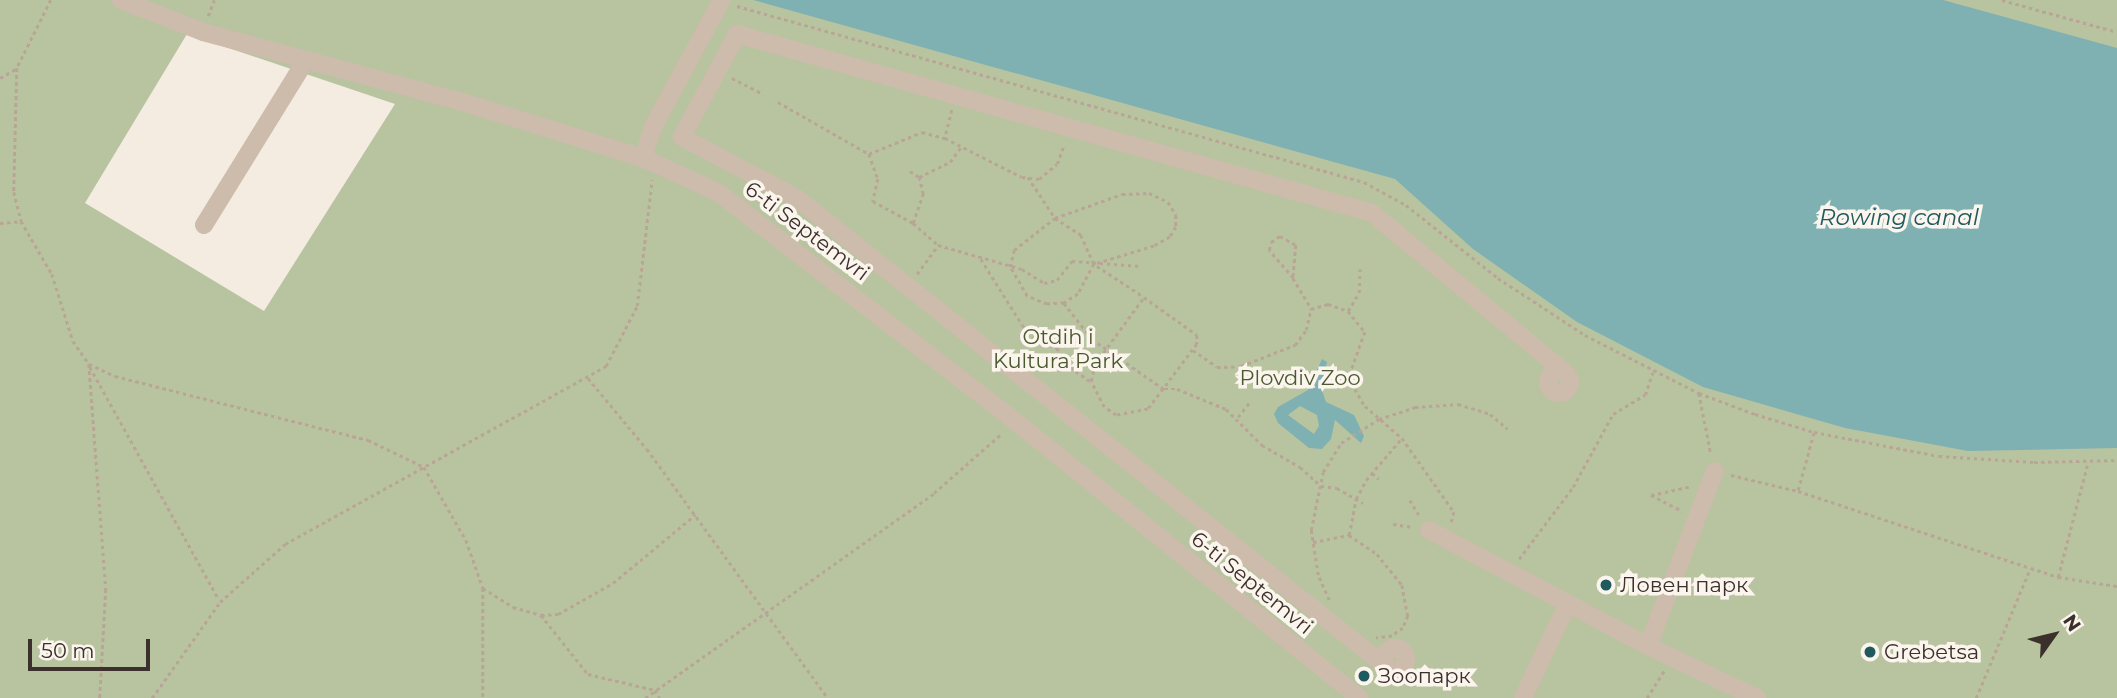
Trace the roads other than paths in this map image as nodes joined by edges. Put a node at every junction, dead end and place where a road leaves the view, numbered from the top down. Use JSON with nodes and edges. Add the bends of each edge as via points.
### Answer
{"nodes":[{"id":1,"x":121,"y":0,"type":"edge"},
{"id":2,"x":721,"y":1,"type":"edge"},
{"id":3,"x":709,"y":24,"type":"junction"},
{"id":4,"x":737,"y":34,"type":"junction"},
{"id":5,"x":306,"y":60,"type":"junction"},
{"id":6,"x":648,"y":160,"type":"junction"},
{"id":7,"x":204,"y":225,"type":"dead end"},
{"id":8,"x":1566,"y":373,"type":"dead end"},
{"id":9,"x":1713,"y":477,"type":"road end"},
{"id":10,"x":1429,"y":530,"type":"road end"},
{"id":11,"x":1567,"y":605,"type":"junction"},
{"id":12,"x":1648,"y":646,"type":"junction"},
{"id":13,"x":1388,"y":668,"type":"dead end"},
{"id":14,"x":1359,"y":698,"type":"edge"},
{"id":15,"x":1523,"y":698,"type":"edge"},
{"id":16,"x":1757,"y":698,"type":"edge"}],
"edges":[{"from":1,"to":5,"type":"street","name":"6-ti Septemvri","via":[[175,24]]},
{"from":2,"to":3,"type":"street"},
{"from":3,"to":4,"type":"street"},
{"from":3,"to":6,"type":"street","via":[[654,125]]},
{"from":4,"to":8,"type":"street","via":[[1372,213]]},
{"from":4,"to":13,"type":"street","via":[[682,137],[798,199]]},
{"from":5,"to":6,"type":"street","name":"6-ti Septemvri"},
{"from":5,"to":7,"type":"street"},
{"from":6,"to":14,"type":"street","name":"6-ti Septemvri","via":[[749,213]]},
{"from":9,"to":12,"type":"street"},
{"from":10,"to":11,"type":"street"},
{"from":11,"to":12,"type":"street"},
{"from":11,"to":15,"type":"street"},
{"from":12,"to":16,"type":"street"}]}
